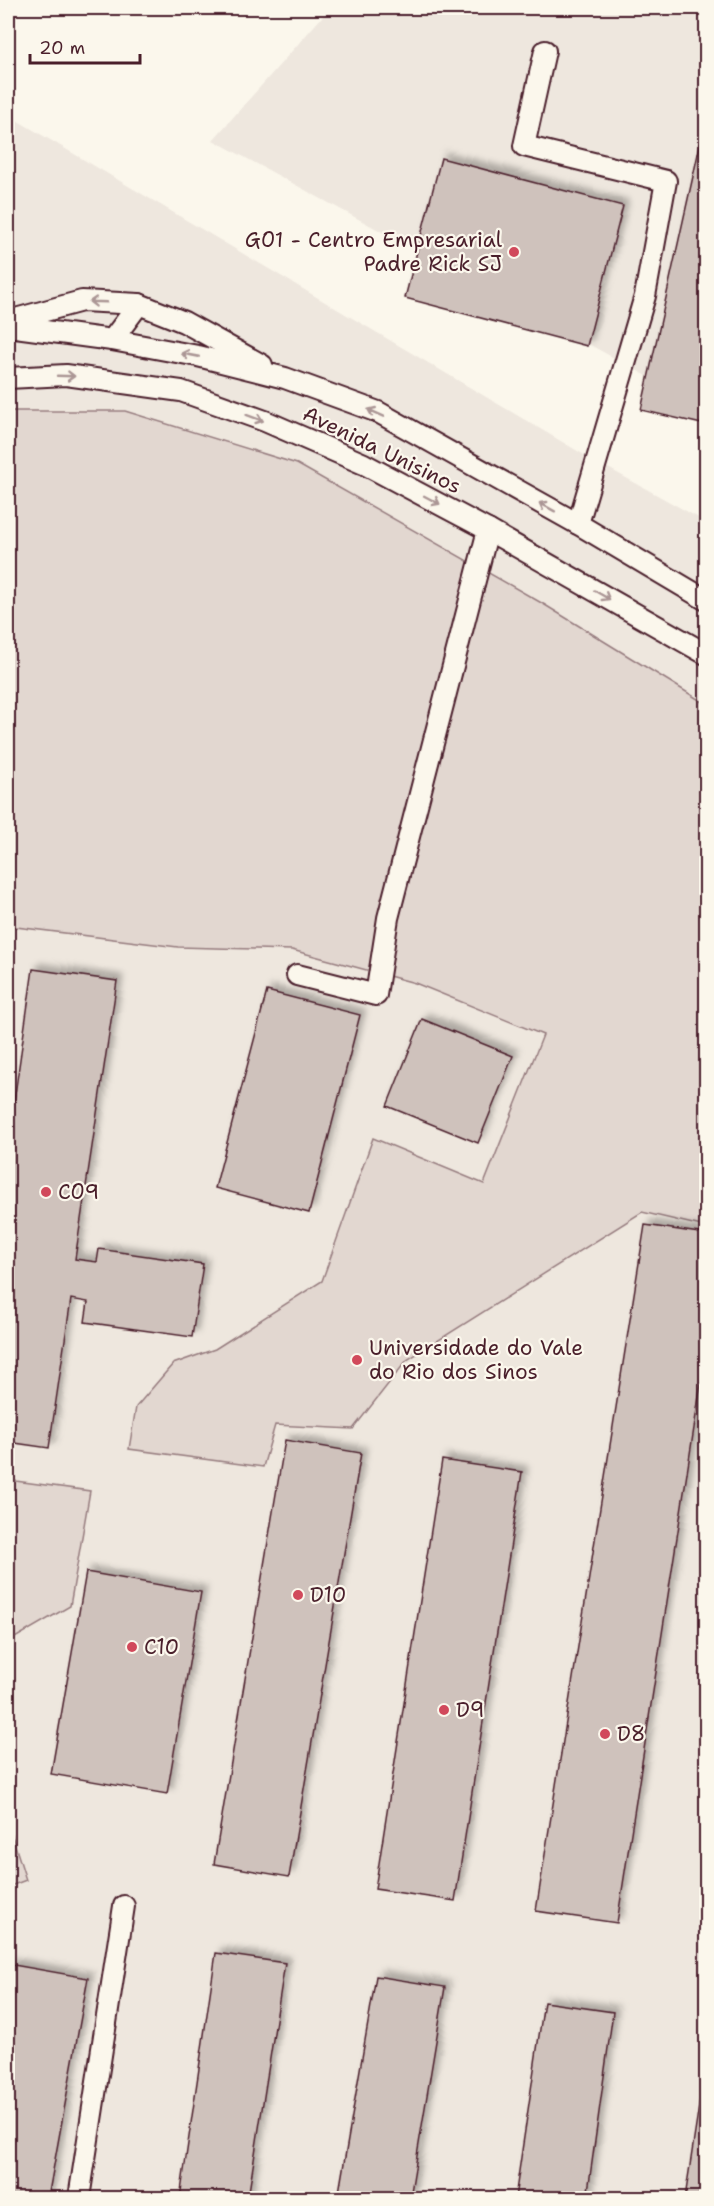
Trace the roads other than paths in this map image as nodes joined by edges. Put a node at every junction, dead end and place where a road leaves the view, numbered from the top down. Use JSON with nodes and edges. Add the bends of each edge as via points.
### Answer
{"nodes":[{"id":1,"x":545,"y":51,"type":"dead end"},
{"id":2,"x":139,"y":304,"type":"junction"},
{"id":3,"x":8,"y":321,"type":"edge"},
{"id":4,"x":8,"y":326,"type":"edge"},
{"id":5,"x":112,"y":340,"type":"junction"},
{"id":6,"x":8,"y":378,"type":"edge"},
{"id":7,"x":285,"y":378,"type":"junction"},
{"id":8,"x":578,"y":524,"type":"junction"},
{"id":9,"x":488,"y":530,"type":"junction"},
{"id":10,"x":706,"y":600,"type":"edge"},
{"id":11,"x":706,"y":654,"type":"edge"},
{"id":12,"x":297,"y":975,"type":"dead end"},
{"id":13,"x":124,"y":1906,"type":"dead end"},
{"id":14,"x":79,"y":2199,"type":"edge"}],
"edges":[{"from":1,"to":8,"type":"lane","via":[[524,146],[666,181],[645,296]]},
{"from":2,"to":3,"type":"lane","one_way":true,"via":[[82,302]]},
{"from":2,"to":5,"type":"lane"},
{"from":2,"to":7,"type":"lane","via":[[184,322]]},
{"from":4,"to":5,"type":"lane","name":"Avenida Unisinos"},
{"from":7,"to":5,"type":"lane","name":"Avenida Unisinos","one_way":true},
{"from":6,"to":9,"type":"lane","name":"Avenida Unisinos","one_way":true,"via":[[66,375],[181,391],[265,421],[364,464]]},
{"from":8,"to":7,"type":"lane","name":"Avenida Unisinos","one_way":true,"via":[[378,412]]},
{"from":8,"to":10,"type":"lane","name":"Avenida Unisinos"},
{"from":9,"to":11,"type":"lane","name":"Avenida Unisinos","one_way":true},
{"from":9,"to":12,"type":"lane","via":[[388,918],[376,995]]},
{"from":13,"to":14,"type":"lane"}]}
